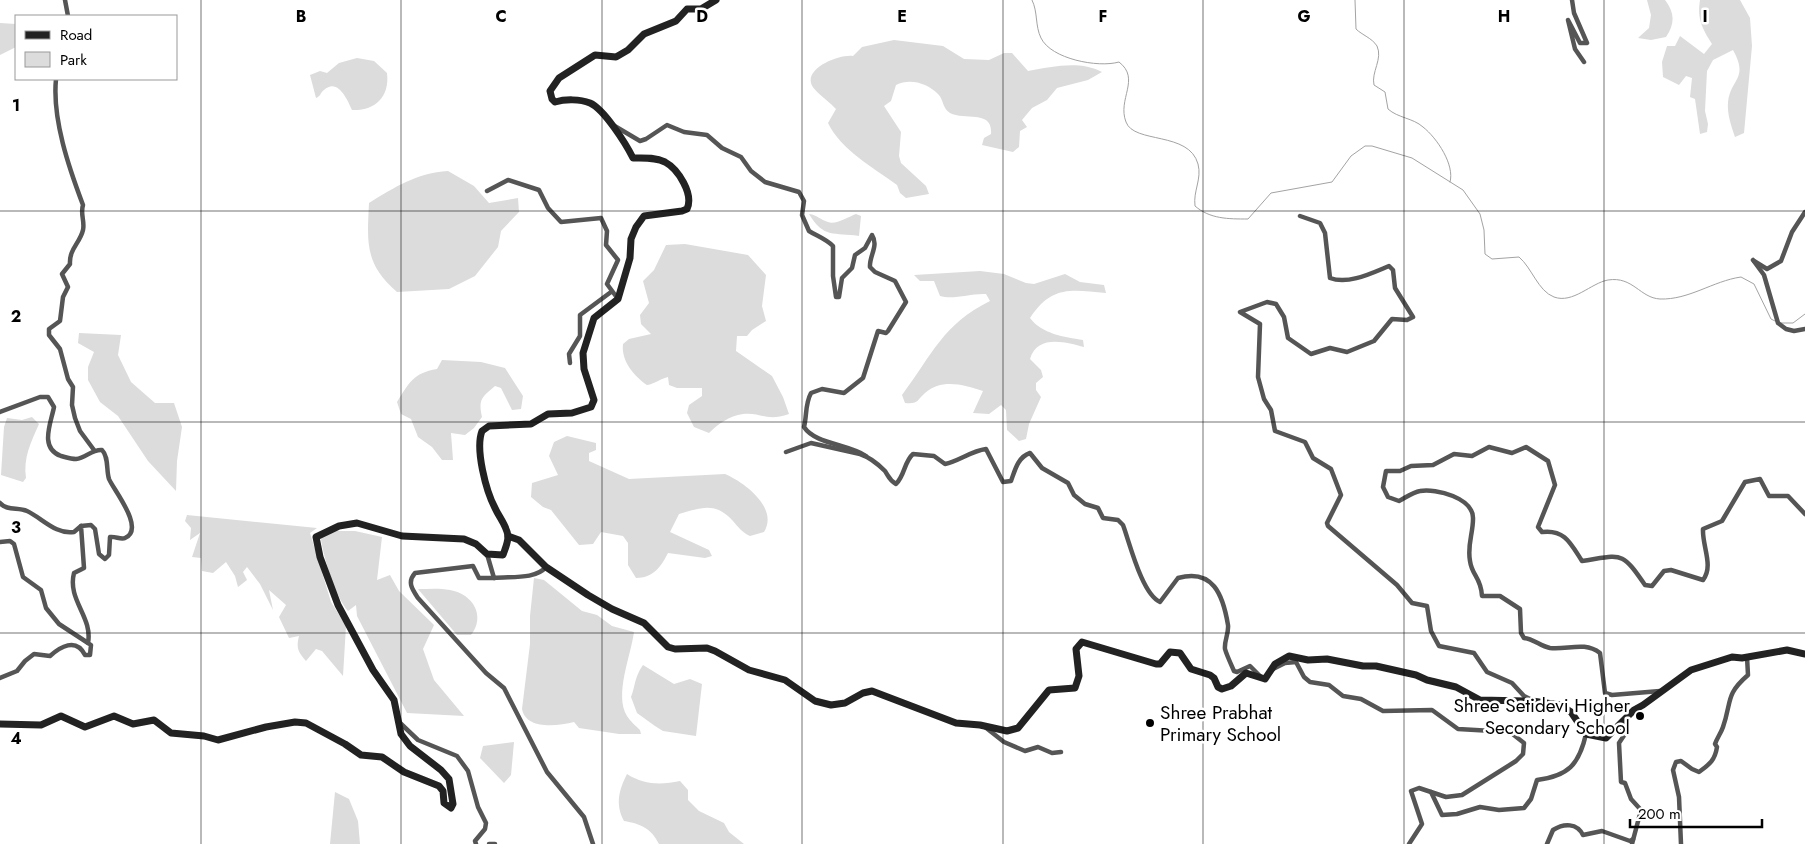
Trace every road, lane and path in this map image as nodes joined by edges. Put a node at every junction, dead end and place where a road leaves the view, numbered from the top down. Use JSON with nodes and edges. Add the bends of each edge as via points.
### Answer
{"nodes":[{"id":1,"x":65,"y":0,"type":"edge"},
{"id":2,"x":716,"y":0,"type":"edge"},
{"id":3,"x":1572,"y":0,"type":"edge"},
{"id":4,"x":68,"y":15,"type":"edge"},
{"id":5,"x":1584,"y":62,"type":"dead end"},
{"id":6,"x":56,"y":80,"type":"edge"},
{"id":7,"x":610,"y":123,"type":"junction"},
{"id":8,"x":487,"y":191,"type":"dead end"},
{"id":9,"x":1805,"y":212,"type":"edge"},
{"id":10,"x":1300,"y":216,"type":"dead end"},
{"id":11,"x":611,"y":292,"type":"junction"},
{"id":12,"x":618,"y":299,"type":"junction"},
{"id":13,"x":1805,"y":329,"type":"edge"},
{"id":14,"x":570,"y":363,"type":"dead end"},
{"id":15,"x":0,"y":412,"type":"edge"},
{"id":16,"x":94,"y":450,"type":"junction"},
{"id":17,"x":786,"y":452,"type":"dead end"},
{"id":18,"x":866,"y":456,"type":"junction"},
{"id":19,"x":0,"y":503,"type":"edge"},
{"id":20,"x":1805,"y":514,"type":"edge"},
{"id":21,"x":81,"y":526,"type":"junction"},
{"id":22,"x":508,"y":536,"type":"junction"},
{"id":23,"x":0,"y":542,"type":"edge"},
{"id":24,"x":487,"y":554,"type":"junction"},
{"id":25,"x":546,"y":567,"type":"junction"},
{"id":26,"x":494,"y":578,"type":"junction"},
{"id":27,"x":88,"y":643,"type":"junction"},
{"id":28,"x":1805,"y":654,"type":"edge"},
{"id":29,"x":1747,"y":657,"type":"junction"},
{"id":30,"x":1272,"y":670,"type":"junction"},
{"id":31,"x":0,"y":678,"type":"edge"},
{"id":32,"x":1262,"y":679,"type":"junction"},
{"id":33,"x":1664,"y":691,"type":"junction"},
{"id":34,"x":1532,"y":701,"type":"junction"},
{"id":35,"x":397,"y":720,"type":"junction"},
{"id":36,"x":0,"y":724,"type":"edge"},
{"id":37,"x":1618,"y":726,"type":"junction"},
{"id":38,"x":984,"y":727,"type":"junction"},
{"id":39,"x":1586,"y":734,"type":"junction"},
{"id":40,"x":1061,"y":752,"type":"dead end"},
{"id":41,"x":1431,"y":792,"type":"junction"},
{"id":42,"x":1634,"y":838,"type":"junction"},
{"id":43,"x":476,"y":844,"type":"edge"},
{"id":44,"x":489,"y":844,"type":"edge"},
{"id":45,"x":495,"y":844,"type":"edge"},
{"id":46,"x":593,"y":844,"type":"edge"},
{"id":47,"x":1410,"y":844,"type":"edge"},
{"id":48,"x":1547,"y":844,"type":"edge"},
{"id":49,"x":1632,"y":844,"type":"edge"},
{"id":50,"x":1681,"y":844,"type":"edge"}],
"edges":[{"from":1,"to":4,"type":"street"},
{"from":2,"to":7,"type":"main road","via":[[701,9],[687,9],[676,21],[644,34],[628,50],[616,56],[595,54],[559,78],[550,91],[555,102],[565,99],[590,103]]},
{"from":3,"to":5,"type":"street","via":[[1586,43],[1580,43],[1568,20],[1575,49]]},
{"from":6,"to":16,"type":"street","via":[[55,94],[69,167],[84,205],[81,212],[83,230],[69,256],[70,264],[62,274],[68,287],[63,297],[60,321],[49,329],[48,335],[60,349],[73,387],[75,418]]},
{"from":7,"to":12,"type":"main road","via":[[622,136],[633,158],[665,162],[676,172],[686,188],[690,204],[688,209],[644,216],[640,221],[631,239],[630,258]]},
{"from":7,"to":18,"type":"street","via":[[640,141],[667,125],[684,132],[707,135],[722,148],[741,157],[765,182],[799,192],[804,201],[802,214],[809,231],[823,237],[832,246],[836,297],[839,297],[842,278],[852,268],[855,255],[865,248],[872,235],[874,249],[870,267],[895,281],[906,302],[888,331],[878,331],[863,378],[844,393],[822,388],[811,393],[806,404],[804,427],[809,434],[854,448]]},
{"from":8,"to":11,"type":"street","via":[[508,180],[539,190],[548,208],[561,222],[601,218],[607,231],[606,245],[618,260],[607,284]]},
{"from":9,"to":13,"type":"street","via":[[1792,232],[1781,261],[1767,269],[1753,260],[1764,275],[1778,323],[1794,331]]},
{"from":10,"to":34,"type":"street","via":[[1320,223],[1325,233],[1330,278],[1336,281],[1364,276],[1389,266],[1393,270],[1395,288],[1413,317],[1392,319],[1374,342],[1347,352],[1330,348],[1311,354],[1288,338],[1284,317],[1276,304],[1267,302],[1240,312],[1260,324],[1258,377],[1271,410],[1274,431],[1305,442],[1313,458],[1331,469],[1341,495],[1328,526],[1412,603],[1427,606],[1431,631],[1439,646],[1474,653],[1487,672],[1512,683]]},
{"from":11,"to":12,"type":"street"},
{"from":11,"to":14,"type":"street","via":[[580,315],[580,336],[569,354]]},
{"from":12,"to":22,"type":"main road","via":[[594,318],[583,353],[584,369],[594,400],[591,407],[572,413],[548,414],[531,424],[489,426],[482,431],[479,444],[485,480]]},
{"from":15,"to":16,"type":"street","via":[[40,396],[48,396],[54,407],[49,446],[56,454],[77,459]]},
{"from":16,"to":21,"type":"street","via":[[102,450],[105,454],[108,478],[127,507],[130,531],[122,539],[110,537],[109,555],[105,559],[98,554],[95,529],[91,525]]},
{"from":17,"to":18,"type":"street","via":[[811,443]]},
{"from":18,"to":32,"type":"street","via":[[896,484],[902,478],[908,459],[914,454],[934,456],[945,464],[975,451],[986,450],[1004,482],[1011,481],[1018,464],[1030,453],[1042,468],[1068,483],[1074,495],[1085,504],[1098,508],[1103,518],[1118,520],[1123,525],[1144,583],[1154,600],[1160,602],[1178,578],[1195,575],[1210,580],[1218,591],[1228,627],[1225,647],[1234,671],[1250,666]]},
{"from":19,"to":21,"type":"street","via":[[27,511],[59,531],[74,532]]},
{"from":20,"to":33,"type":"street","via":[[1788,496],[1769,496],[1760,479],[1745,482],[1722,521],[1703,529],[1702,539],[1709,566],[1703,580],[1671,570],[1664,571],[1652,586],[1645,585],[1631,563],[1623,558],[1582,561],[1564,535],[1553,530],[1542,532],[1538,527],[1555,485],[1548,461],[1526,447],[1512,453],[1489,447],[1472,456],[1454,454],[1433,465],[1386,471],[1383,487],[1388,497],[1399,501],[1419,491],[1443,493],[1471,510],[1474,518],[1468,544],[1471,569],[1481,582],[1482,596],[1500,596],[1520,608],[1524,638],[1549,648],[1593,648],[1600,653],[1605,693]]},
{"from":21,"to":27,"type":"street","via":[[84,568],[74,573],[72,582],[76,601],[90,631]]},
{"from":22,"to":24,"type":"main road","via":[[503,555]]},
{"from":22,"to":25,"type":"main road","via":[[519,540]]},
{"from":23,"to":27,"type":"street","via":[[10,540],[14,544],[23,577],[40,590],[46,608],[59,624]]},
{"from":24,"to":26,"type":"street"},
{"from":24,"to":35,"type":"main road","via":[[464,539],[402,536],[357,523],[340,526],[316,537],[338,605],[373,670],[394,700]]},
{"from":25,"to":26,"type":"street","via":[[533,575]]},
{"from":25,"to":38,"type":"main road","via":[[612,609],[644,624],[675,650],[707,648],[749,670],[785,680],[815,701],[836,706],[872,690],[949,721]]},
{"from":26,"to":46,"type":"street","via":[[479,578],[472,566],[415,573],[410,585],[486,673],[504,688],[547,772],[584,817]]},
{"from":27,"to":31,"type":"street","via":[[92,652],[88,656],[80,648],[66,645],[50,656],[31,656],[17,671]]},
{"from":28,"to":29,"type":"main road","via":[[1787,650]]},
{"from":29,"to":33,"type":"main road","via":[[1732,657],[1691,670]]},
{"from":29,"to":50,"type":"street","via":[[1748,675],[1734,688],[1729,698],[1723,728],[1714,744],[1717,747],[1712,762],[1699,772],[1681,761],[1676,762],[1673,770],[1679,797]]},
{"from":30,"to":32,"type":"main road"},
{"from":30,"to":34,"type":"main road","via":[[1275,664],[1289,656],[1327,659],[1416,675],[1456,687],[1480,700]]},
{"from":30,"to":41,"type":"street","via":[[1285,663],[1296,662],[1310,682],[1329,685],[1343,696],[1361,699],[1384,711],[1432,710],[1458,729],[1510,732],[1524,743],[1524,754],[1516,761],[1462,796]]},
{"from":32,"to":38,"type":"main road","via":[[1246,673],[1222,689],[1210,675],[1191,668],[1180,652],[1170,652],[1160,664],[1156,664],[1082,642],[1076,649],[1079,676],[1075,688],[1049,690],[1013,731]]},
{"from":33,"to":37,"type":"main road","via":[[1634,710]]},
{"from":34,"to":39,"type":"main road","via":[[1568,709]]},
{"from":35,"to":36,"type":"main road","via":[[401,734],[410,746],[449,779],[454,804],[451,808],[444,803],[439,786],[404,772],[382,757],[361,755],[306,723],[266,727],[222,740],[171,733],[154,720],[133,724],[114,716],[85,727],[61,716],[41,726]]},
{"from":35,"to":43,"type":"street","via":[[418,740],[457,756],[468,771],[486,823]]},
{"from":37,"to":39,"type":"main road","via":[[1606,738]]},
{"from":37,"to":42,"type":"street","via":[[1624,734],[1619,743],[1621,782],[1625,783],[1641,810]]},
{"from":38,"to":40,"type":"street","via":[[1020,750],[1038,746],[1052,753]]},
{"from":39,"to":41,"type":"street","via":[[1582,754],[1561,776],[1537,780],[1531,799],[1524,808],[1499,810],[1480,807],[1442,815]]},
{"from":41,"to":47,"type":"street","via":[[1419,788],[1412,791],[1422,824]]},
{"from":42,"to":48,"type":"street","via":[[1630,841],[1602,830],[1583,835],[1570,825],[1553,830]]},
{"from":42,"to":49,"type":"street"},
{"from":44,"to":45,"type":"street"}]}
